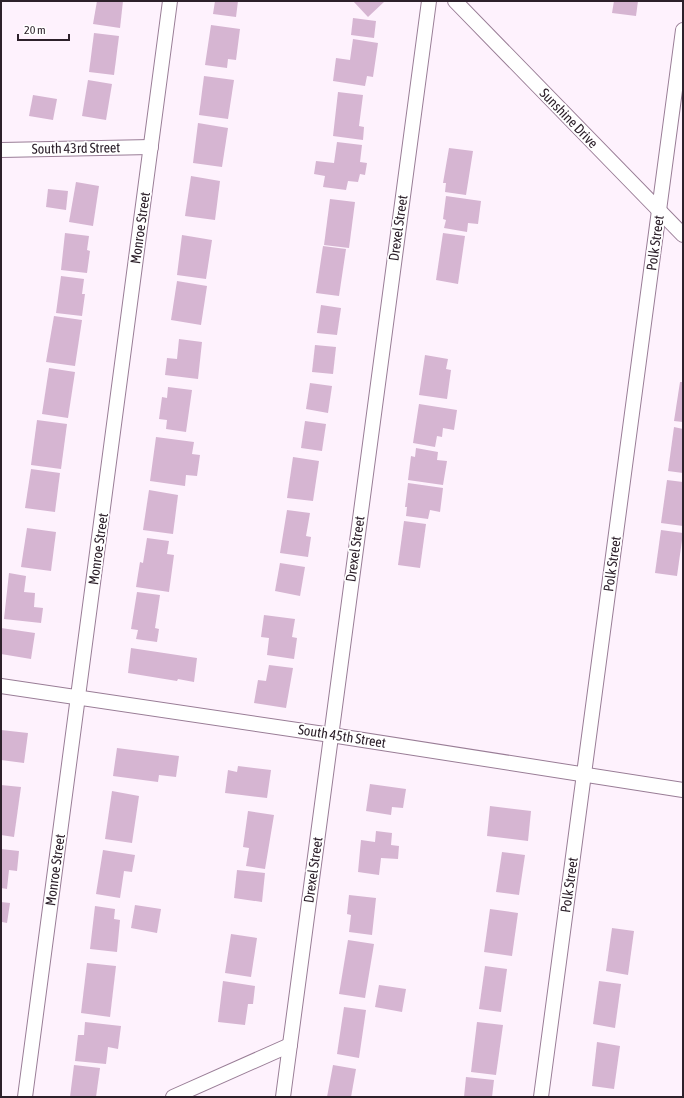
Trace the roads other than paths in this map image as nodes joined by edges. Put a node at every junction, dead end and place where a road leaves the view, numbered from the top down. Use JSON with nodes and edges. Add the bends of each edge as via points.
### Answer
{"nodes":[{"id":1,"x":170,"y":1,"type":"edge"},
{"id":2,"x":428,"y":1,"type":"edge"},
{"id":3,"x":455,"y":1,"type":"edge"},
{"id":4,"x":683,"y":30,"type":"edge"},
{"id":5,"x":151,"y":147,"type":"junction"},
{"id":6,"x":1,"y":150,"type":"edge"},
{"id":7,"x":660,"y":211,"type":"junction"},
{"id":8,"x":683,"y":235,"type":"edge"},
{"id":9,"x":1,"y":686,"type":"edge"},
{"id":10,"x":78,"y":698,"type":"junction"},
{"id":11,"x":331,"y":735,"type":"junction"},
{"id":12,"x":584,"y":773,"type":"junction"},
{"id":13,"x":683,"y":790,"type":"edge"},
{"id":14,"x":290,"y":1045,"type":"junction"},
{"id":15,"x":25,"y":1097,"type":"edge"},
{"id":16,"x":173,"y":1097,"type":"edge"},
{"id":17,"x":283,"y":1097,"type":"edge"},
{"id":18,"x":540,"y":1097,"type":"edge"}],
"edges":[{"from":1,"to":5,"type":"street","name":"Monroe Street"},
{"from":2,"to":11,"type":"street","name":"Drexel Street"},
{"from":3,"to":7,"type":"street","name":"Sunshine Drive"},
{"from":4,"to":7,"type":"street","name":"Polk Street"},
{"from":5,"to":6,"type":"street","name":"South 43rd Street"},
{"from":5,"to":10,"type":"street","name":"Monroe Street"},
{"from":7,"to":8,"type":"street","name":"Sunshine Drive"},
{"from":7,"to":12,"type":"street","name":"Polk Street"},
{"from":9,"to":10,"type":"street","name":"South 45th Street"},
{"from":10,"to":11,"type":"street","name":"South 45th Street"},
{"from":10,"to":15,"type":"street","name":"Monroe Street"},
{"from":11,"to":12,"type":"street","name":"South 45th Street"},
{"from":11,"to":14,"type":"street","name":"Drexel Street"},
{"from":12,"to":13,"type":"street","name":"South 45th Street"},
{"from":12,"to":18,"type":"street","name":"Polk Street"},
{"from":14,"to":16,"type":"street"},
{"from":14,"to":17,"type":"street","name":"Drexel Street"}]}
